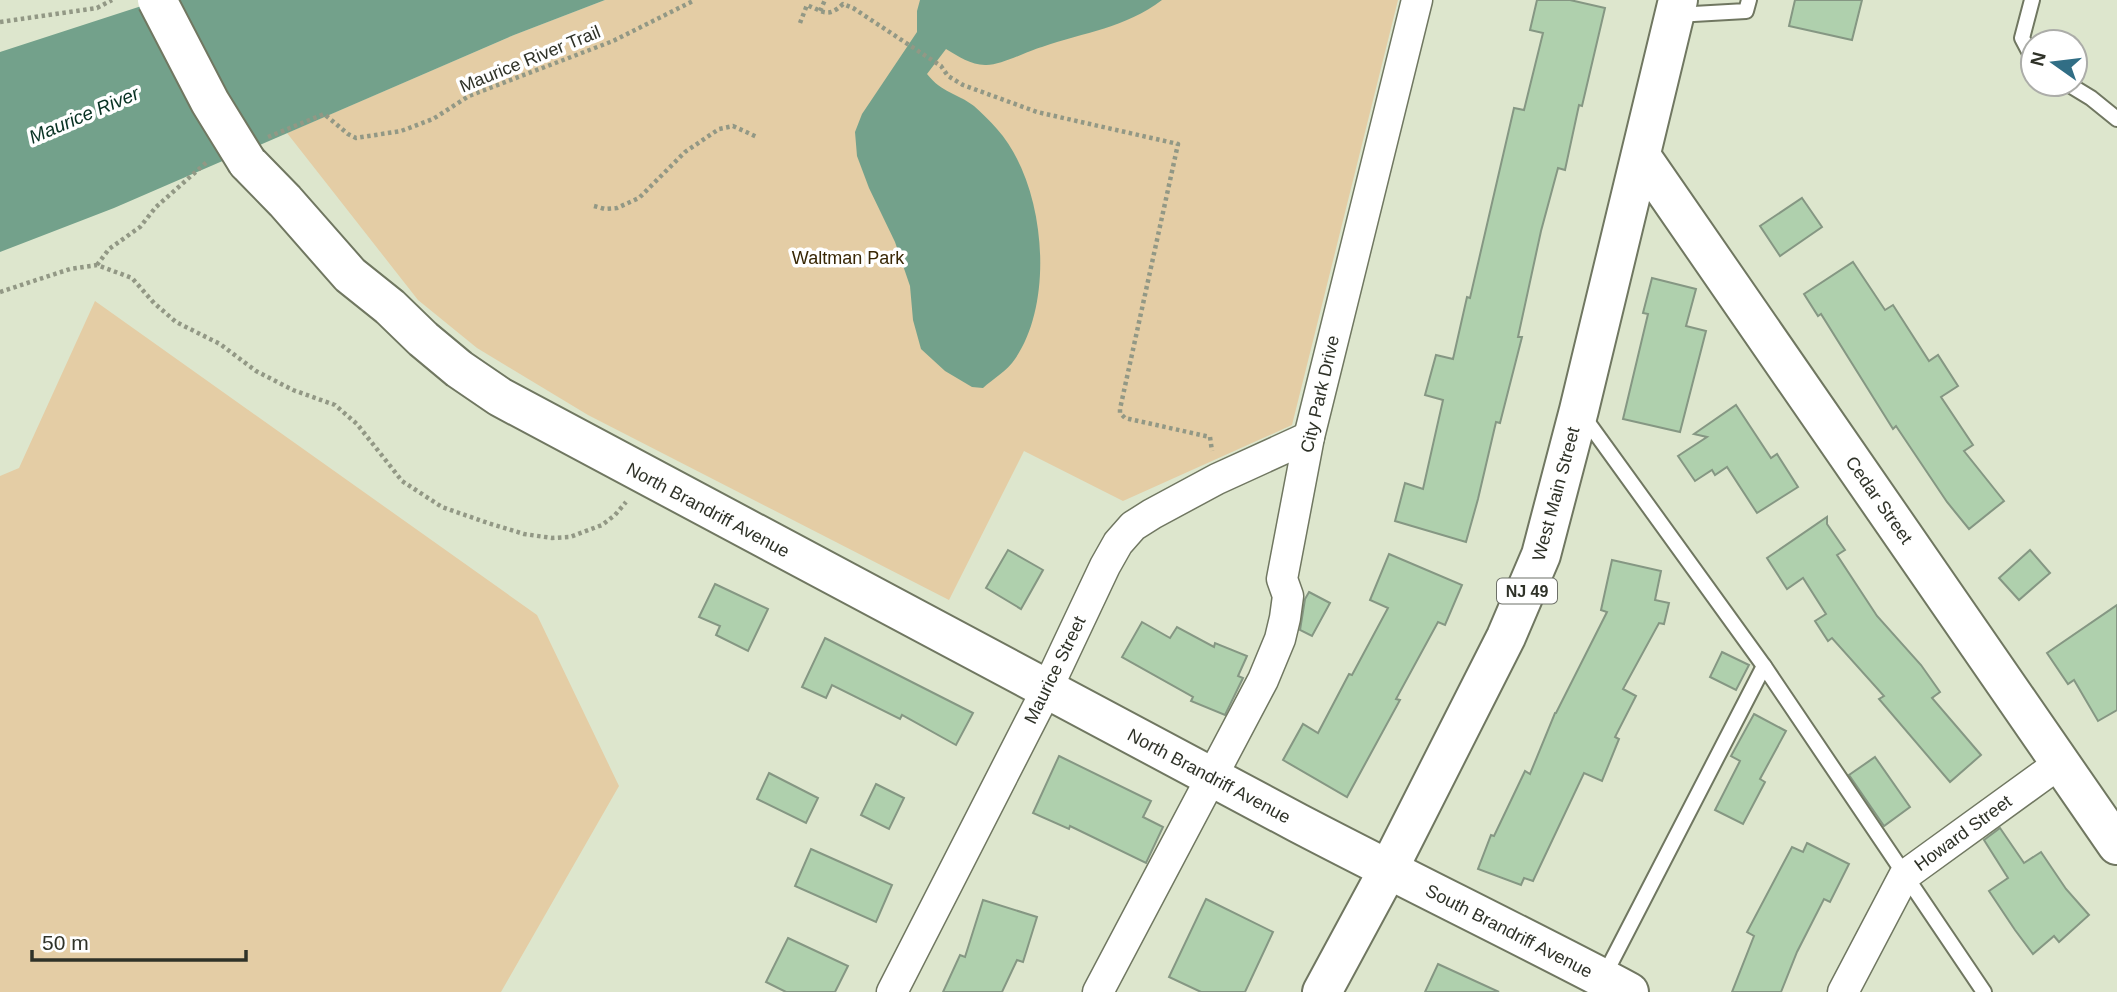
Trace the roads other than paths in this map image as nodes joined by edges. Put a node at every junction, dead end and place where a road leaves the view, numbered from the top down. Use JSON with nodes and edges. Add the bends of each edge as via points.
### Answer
{"nodes":[{"id":1,"x":157,"y":0,"type":"edge"},
{"id":2,"x":1417,"y":0,"type":"edge"},
{"id":3,"x":1749,"y":0,"type":"edge"},
{"id":4,"x":2032,"y":0,"type":"edge"},
{"id":5,"x":1676,"y":7,"type":"edge"},
{"id":6,"x":2025,"y":28,"type":"edge"},
{"id":7,"x":2089,"y":97,"type":"edge"},
{"id":8,"x":2117,"y":119,"type":"edge"},
{"id":9,"x":1641,"y":156,"type":"junction"},
{"id":10,"x":1579,"y":410,"type":"junction"},
{"id":11,"x":1309,"y":437,"type":"junction"},
{"id":12,"x":1764,"y":666,"type":"junction"},
{"id":13,"x":1046,"y":691,"type":"junction"},
{"id":14,"x":2060,"y":763,"type":"junction"},
{"id":15,"x":1211,"y":777,"type":"junction"},
{"id":16,"x":2117,"y":845,"type":"edge"},
{"id":17,"x":1388,"y":870,"type":"junction"},
{"id":18,"x":1904,"y":876,"type":"junction"},
{"id":19,"x":1609,"y":988,"type":"edge"},
{"id":20,"x":892,"y":992,"type":"edge"},
{"id":21,"x":1098,"y":992,"type":"edge"},
{"id":22,"x":1322,"y":992,"type":"edge"},
{"id":23,"x":1843,"y":992,"type":"edge"},
{"id":24,"x":1984,"y":992,"type":"edge"}],
"edges":[{"from":1,"to":13,"type":"main road","name":"North Brandriff Avenue","bridge":true,"via":[[210,102],[254,151],[285,201],[350,275],[459,369],[500,397]]},
{"from":2,"to":11,"type":"street","name":"City Park Drive"},
{"from":3,"to":5,"type":"lane","via":[[1746,11]]},
{"from":4,"to":6,"type":"lane"},
{"from":5,"to":9,"type":"main road","name":"West Main Street","number":"NJ 49"},
{"from":7,"to":8,"type":"lane"},
{"from":9,"to":10,"type":"main road","name":"West Main Street","number":"NJ 49"},
{"from":9,"to":14,"type":"main road","name":"Cedar Street"},
{"from":10,"to":12,"type":"lane"},
{"from":10,"to":17,"type":"main road","name":"West Main Street","number":"NJ 49","via":[[1553,517],[1524,596]]},
{"from":11,"to":13,"type":"street","name":"Maurice Street","via":[[1133,526],[1105,566]]},
{"from":11,"to":15,"type":"street","name":"City Park Drive","via":[[1282,579],[1289,596],[1280,639]]},
{"from":12,"to":18,"type":"lane"},
{"from":12,"to":19,"type":"lane"},
{"from":13,"to":15,"type":"main road","name":"North Brandriff Avenue"},
{"from":13,"to":20,"type":"street","name":"Maurice Street"},
{"from":14,"to":16,"type":"main road","name":"Cedar Street"},
{"from":14,"to":18,"type":"street","name":"Howard Street"},
{"from":15,"to":17,"type":"main road","name":"North Brandriff Avenue"},
{"from":15,"to":21,"type":"street"},
{"from":17,"to":19,"type":"main road","name":"South Brandriff Avenue"},
{"from":17,"to":22,"type":"main road","name":"West Main Street","number":"NJ 49"},
{"from":18,"to":23,"type":"street","name":"Howard Street"},
{"from":18,"to":24,"type":"lane"}]}
